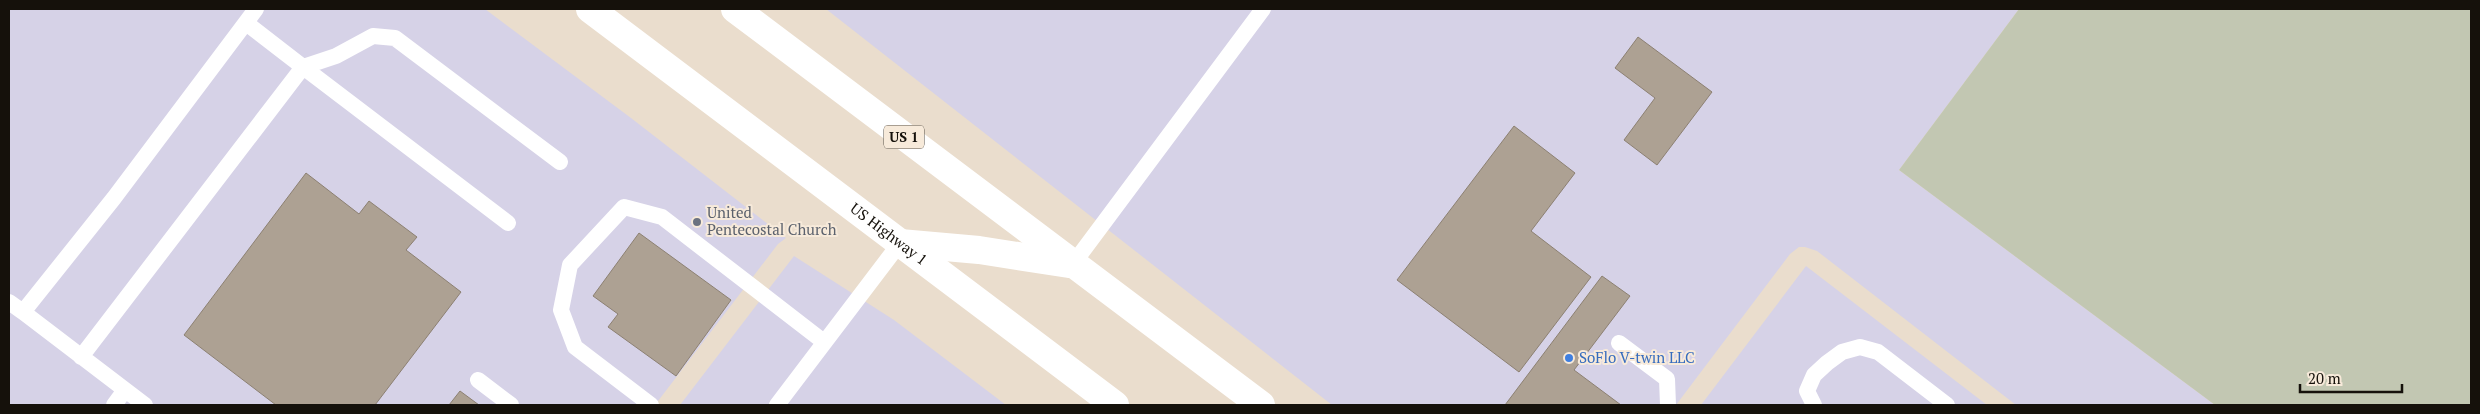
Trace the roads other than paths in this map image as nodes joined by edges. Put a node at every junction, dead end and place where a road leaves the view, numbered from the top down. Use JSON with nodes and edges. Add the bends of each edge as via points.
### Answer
{"nodes":[{"id":1,"x":256,"y":9,"type":"edge"},
{"id":2,"x":590,"y":9,"type":"edge"},
{"id":3,"x":735,"y":9,"type":"edge"},
{"id":4,"x":1263,"y":9,"type":"edge"},
{"id":5,"x":246,"y":23,"type":"junction"},
{"id":6,"x":303,"y":67,"type":"junction"},
{"id":7,"x":560,"y":162,"type":"dead end"},
{"id":8,"x":508,"y":223,"type":"dead end"},
{"id":9,"x":900,"y":243,"type":"junction"},
{"id":10,"x":1073,"y":264,"type":"junction"},
{"id":11,"x":9,"y":302,"type":"edge"},
{"id":12,"x":22,"y":312,"type":"junction"},
{"id":13,"x":824,"y":342,"type":"junction"},
{"id":14,"x":1619,"y":344,"type":"dead end"},
{"id":15,"x":81,"y":357,"type":"junction"},
{"id":16,"x":478,"y":380,"type":"dead end"},
{"id":17,"x":124,"y":390,"type":"junction"},
{"id":18,"x":114,"y":405,"type":"edge"},
{"id":19,"x":145,"y":405,"type":"edge"},
{"id":20,"x":511,"y":405,"type":"edge"},
{"id":21,"x":651,"y":405,"type":"edge"},
{"id":22,"x":777,"y":405,"type":"edge"},
{"id":23,"x":1115,"y":405,"type":"edge"},
{"id":24,"x":1260,"y":405,"type":"edge"},
{"id":25,"x":1668,"y":405,"type":"edge"},
{"id":26,"x":1814,"y":405,"type":"edge"},
{"id":27,"x":1947,"y":405,"type":"edge"}],
"edges":[{"from":1,"to":5,"type":"lane"},
{"from":2,"to":9,"type":"main road","name":"US Highway 1"},
{"from":3,"to":10,"type":"main road","number":"US 1"},
{"from":4,"to":10,"type":"lane"},
{"from":5,"to":6,"type":"lane"},
{"from":5,"to":12,"type":"lane","via":[[114,198]]},
{"from":6,"to":7,"type":"lane","via":[[336,56],[373,36],[395,38]]},
{"from":6,"to":8,"type":"lane"},
{"from":6,"to":15,"type":"lane"},
{"from":9,"to":10,"type":"main road","via":[[979,250]]},
{"from":9,"to":13,"type":"lane"},
{"from":9,"to":23,"type":"main road","name":"US Highway 1"},
{"from":10,"to":24,"type":"main road","number":"US 1"},
{"from":11,"to":12,"type":"lane"},
{"from":12,"to":15,"type":"lane"},
{"from":13,"to":21,"type":"lane","via":[[662,217],[624,207],[570,265],[561,310],[576,347]]},
{"from":13,"to":22,"type":"lane"},
{"from":14,"to":25,"type":"lane","via":[[1667,379]]},
{"from":15,"to":17,"type":"lane"},
{"from":16,"to":20,"type":"lane"},
{"from":17,"to":18,"type":"lane"},
{"from":17,"to":19,"type":"lane"},
{"from":26,"to":27,"type":"lane","via":[[1808,391],[1814,376],[1842,352],[1860,347],[1878,352]]}]}
